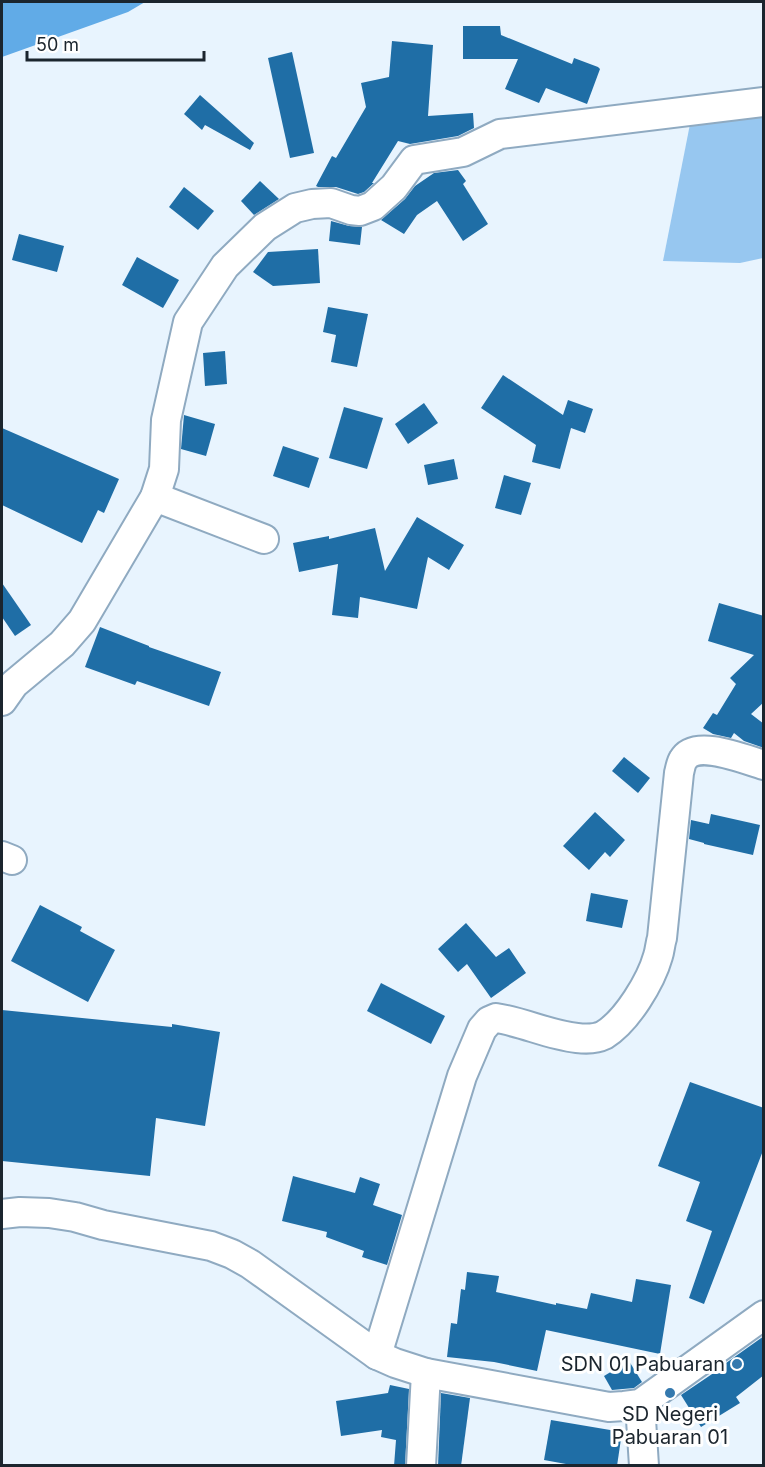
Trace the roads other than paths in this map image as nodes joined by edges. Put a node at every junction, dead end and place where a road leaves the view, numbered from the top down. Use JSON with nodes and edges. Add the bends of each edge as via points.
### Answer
{"nodes":[{"id":1,"x":764,"y":102,"type":"edge"},
{"id":2,"x":156,"y":497,"type":"junction"},
{"id":3,"x":264,"y":539,"type":"dead end"},
{"id":4,"x":2,"y":701,"type":"edge"},
{"id":5,"x":764,"y":765,"type":"edge"},
{"id":6,"x":2,"y":1214,"type":"edge"},
{"id":7,"x":764,"y":1315,"type":"edge"},
{"id":8,"x":378,"y":1354,"type":"junction"},
{"id":9,"x":426,"y":1373,"type":"junction"},
{"id":10,"x":640,"y":1404,"type":"junction"},
{"id":11,"x":421,"y":1466,"type":"edge"},
{"id":12,"x":644,"y":1466,"type":"edge"}],
"edges":[{"from":1,"to":2,"type":"street","via":[[500,134],[463,152],[414,160],[394,187],[367,209],[312,204],[295,208],[265,226],[225,266],[188,322],[166,420],[164,469]]},
{"from":2,"to":3,"type":"street"},
{"from":2,"to":4,"type":"street","via":[[82,621],[62,644],[14,684]]},
{"from":5,"to":8,"type":"street","via":[[710,750],[698,750],[683,760],[662,938],[649,979],[628,1015],[595,1038],[555,1034],[496,1018],[482,1029],[462,1076]]},
{"from":6,"to":8,"type":"street","via":[[49,1213],[211,1246],[250,1264]]},
{"from":7,"to":10,"type":"street"},
{"from":8,"to":9,"type":"street"},
{"from":9,"to":10,"type":"street","via":[[609,1407]]},
{"from":9,"to":11,"type":"street"},
{"from":10,"to":12,"type":"street"}]}
